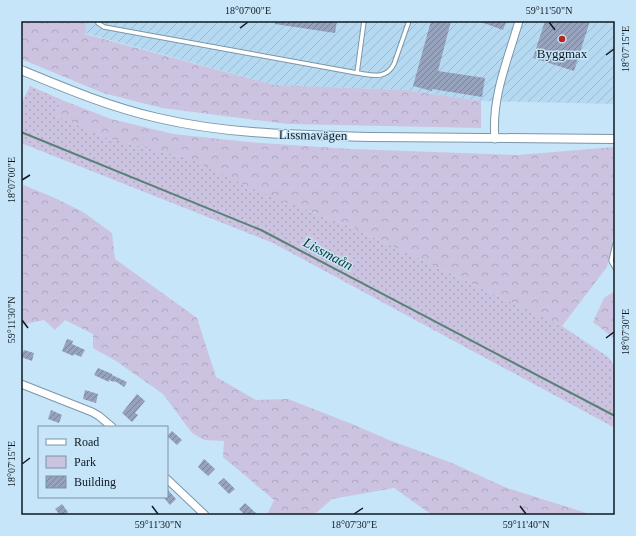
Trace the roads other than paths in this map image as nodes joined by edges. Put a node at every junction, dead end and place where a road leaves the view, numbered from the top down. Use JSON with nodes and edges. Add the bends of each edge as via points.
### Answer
{"nodes":[{"id":1,"x":98,"y":21,"type":"edge"},
{"id":2,"x":364,"y":21,"type":"edge"},
{"id":3,"x":409,"y":21,"type":"edge"},
{"id":4,"x":519,"y":21,"type":"edge"},
{"id":5,"x":21,"y":70,"type":"edge"},
{"id":6,"x":357,"y":74,"type":"junction"},
{"id":7,"x":495,"y":139,"type":"junction"},
{"id":8,"x":615,"y":139,"type":"edge"},
{"id":9,"x":615,"y":244,"type":"edge"},
{"id":10,"x":615,"y":268,"type":"edge"},
{"id":11,"x":21,"y":384,"type":"edge"},
{"id":12,"x":111,"y":426,"type":"edge"},
{"id":13,"x":168,"y":479,"type":"edge"},
{"id":14,"x":205,"y":515,"type":"edge"}],
"edges":[{"from":1,"to":6,"type":"lane","via":[[104,27]]},
{"from":2,"to":6,"type":"lane"},
{"from":3,"to":6,"type":"lane","via":[[391,71],[375,76]]},
{"from":4,"to":7,"type":"street","via":[[494,110]]},
{"from":5,"to":7,"type":"street","name":"Lissmavägen","via":[[98,102],[159,118],[218,128],[292,135]]},
{"from":7,"to":8,"type":"street","name":"Lissmavägen"},
{"from":9,"to":10,"type":"lane","via":[[611,261]]},
{"from":11,"to":12,"type":"street","via":[[92,412]]},
{"from":13,"to":14,"type":"street"}]}
